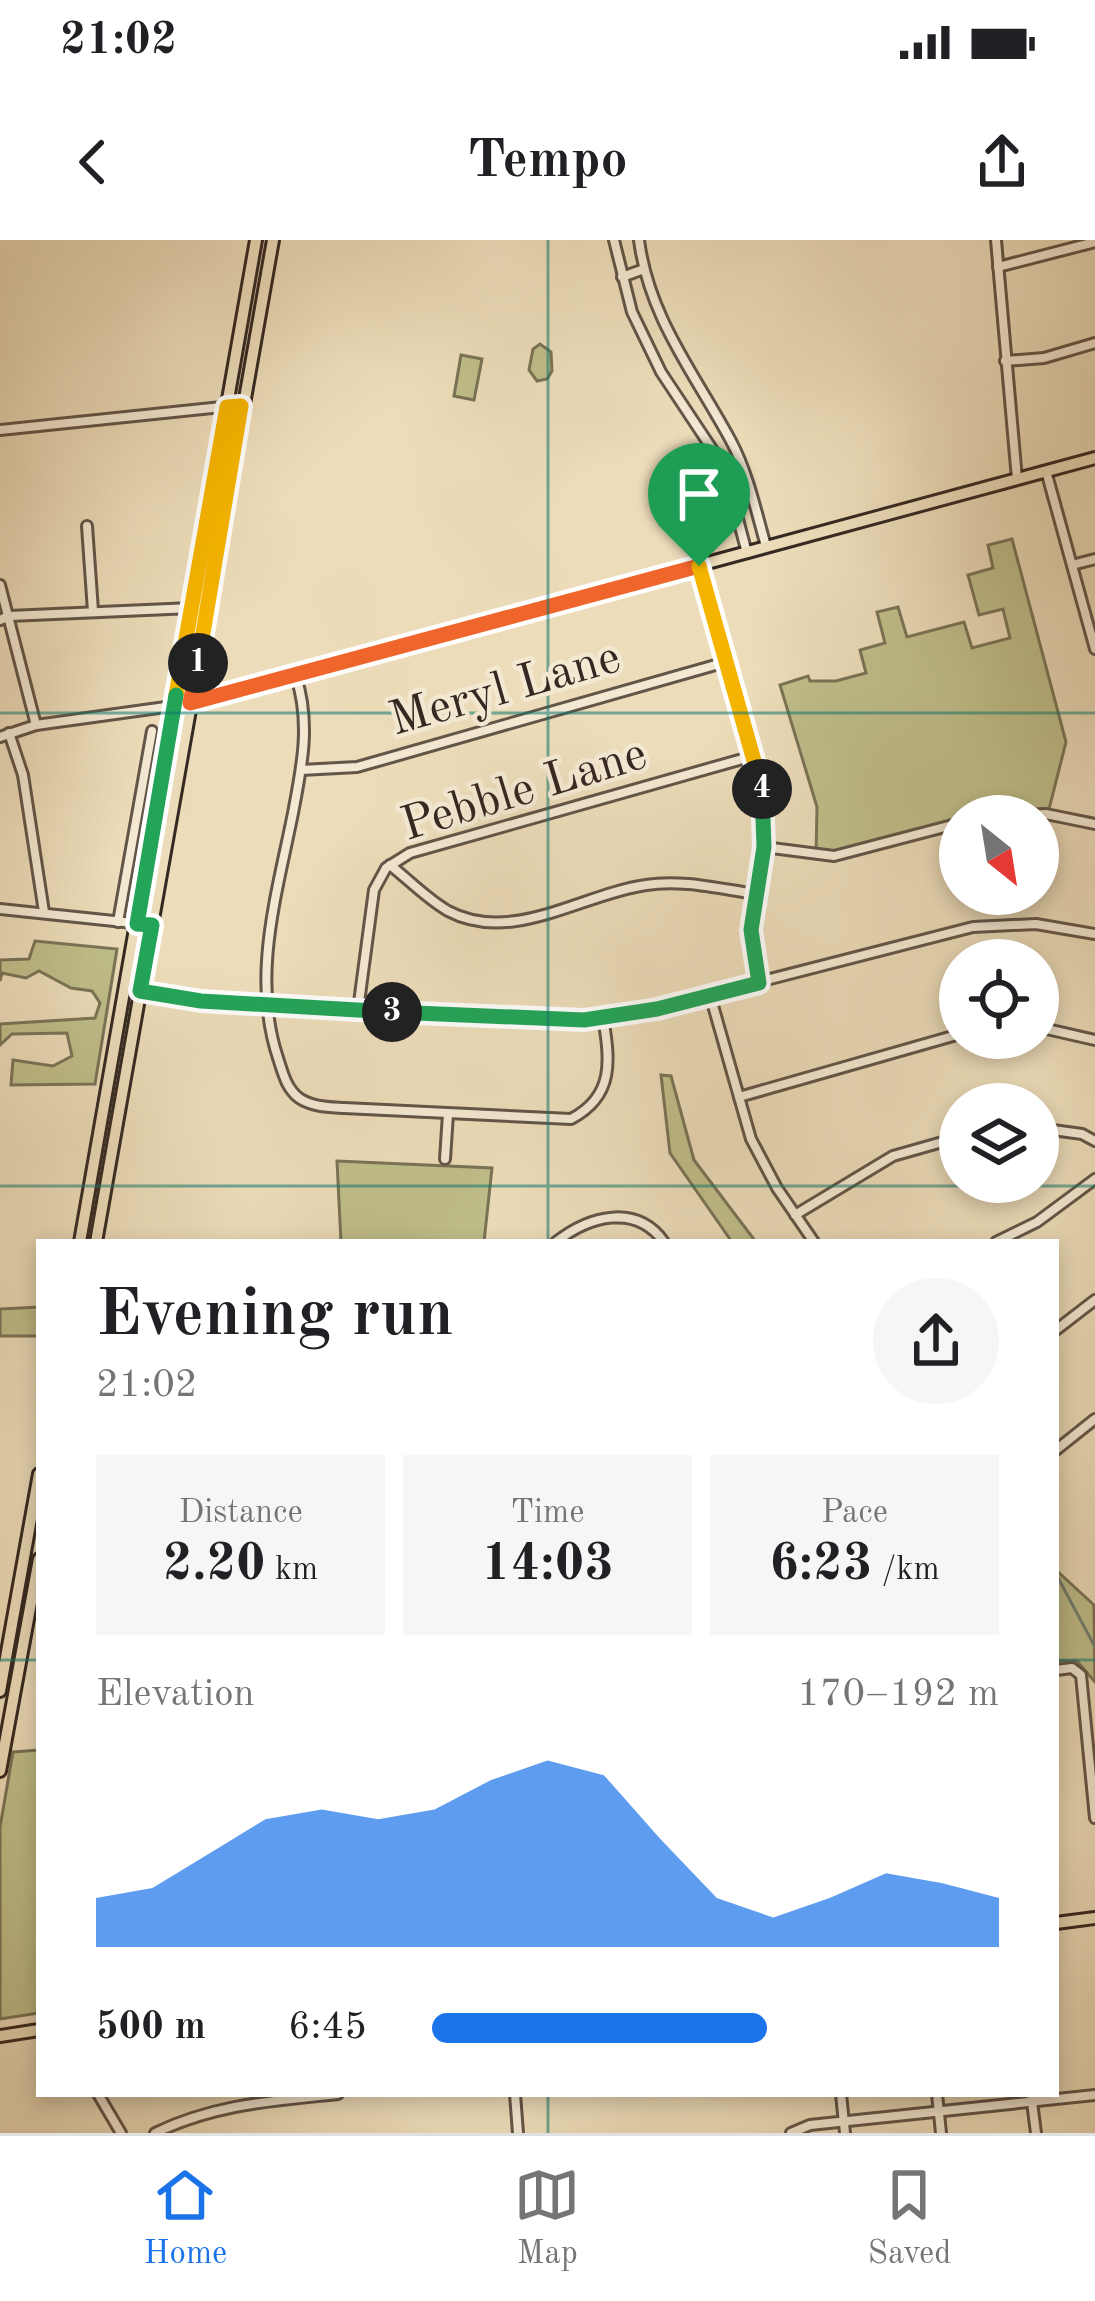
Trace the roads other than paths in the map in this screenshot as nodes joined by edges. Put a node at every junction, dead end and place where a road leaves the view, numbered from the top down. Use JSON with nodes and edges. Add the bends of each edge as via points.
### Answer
{"nodes":[{"id":1,"x":256,"y":240,"type":"edge"},
{"id":2,"x":273,"y":240,"type":"edge"},
{"id":3,"x":614,"y":240,"type":"edge"},
{"id":4,"x":640,"y":240,"type":"edge"},
{"id":5,"x":996,"y":240,"type":"edge"},
{"id":6,"x":1095,"y":242,"type":"edge"},
{"id":7,"x":998,"y":267,"type":"junction"},
{"id":8,"x":644,"y":269,"type":"junction"},
{"id":9,"x":622,"y":277,"type":"junction"},
{"id":10,"x":1095,"y":344,"type":"edge"},
{"id":11,"x":1006,"y":361,"type":"junction"},
{"id":12,"x":234,"y":406,"type":"junction"},
{"id":13,"x":0,"y":430,"type":"edge"},
{"id":14,"x":1095,"y":458,"type":"edge"},
{"id":15,"x":1046,"y":471,"type":"junction"},
{"id":16,"x":1017,"y":479,"type":"junction"},
{"id":17,"x":87,"y":526,"type":"dead end"},
{"id":18,"x":767,"y":548,"type":"junction"},
{"id":19,"x":746,"y":554,"type":"junction"},
{"id":20,"x":1095,"y":559,"type":"edge"},
{"id":21,"x":1072,"y":565,"type":"junction"},
{"id":22,"x":699,"y":566,"type":"junction"},
{"id":23,"x":0,"y":585,"type":"edge"},
{"id":24,"x":192,"y":608,"type":"junction"},
{"id":25,"x":93,"y":610,"type":"junction"},
{"id":26,"x":4,"y":618,"type":"edge"},
{"id":27,"x":1095,"y":649,"type":"edge"},
{"id":28,"x":726,"y":662,"type":"junction"},
{"id":29,"x":296,"y":677,"type":"junction"},
{"id":30,"x":190,"y":703,"type":"junction"},
{"id":31,"x":175,"y":706,"type":"junction"},
{"id":32,"x":36,"y":725,"type":"junction"},
{"id":33,"x":171,"y":727,"type":"junction"},
{"id":34,"x":152,"y":731,"type":"dead end"},
{"id":35,"x":4,"y":735,"type":"edge"},
{"id":36,"x":150,"y":746,"type":"junction"},
{"id":37,"x":753,"y":756,"type":"junction"},
{"id":38,"x":301,"y":770,"type":"junction"},
{"id":39,"x":1059,"y":817,"type":"edge"},
{"id":40,"x":1095,"y":824,"type":"edge"},
{"id":41,"x":939,"y":828,"type":"edge"},
{"id":42,"x":764,"y":847,"type":"junction"},
{"id":43,"x":390,"y":865,"type":"junction"},
{"id":44,"x":756,"y":894,"type":"junction"},
{"id":45,"x":0,"y":909,"type":"edge"},
{"id":46,"x":44,"y":912,"type":"junction"},
{"id":47,"x":118,"y":922,"type":"junction"},
{"id":48,"x":137,"y":924,"type":"junction"},
{"id":49,"x":152,"y":925,"type":"junction"},
{"id":50,"x":1095,"y":934,"type":"edge"},
{"id":51,"x":759,"y":983,"type":"junction"},
{"id":52,"x":125,"y":988,"type":"junction"},
{"id":53,"x":140,"y":991,"type":"junction"},
{"id":54,"x":710,"y":995,"type":"junction"},
{"id":55,"x":267,"y":1005,"type":"junction"},
{"id":56,"x":358,"y":1010,"type":"junction"},
{"id":57,"x":603,"y":1017,"type":"junction"},
{"id":58,"x":1059,"y":1032,"type":"edge"},
{"id":59,"x":939,"y":1040,"type":"edge"},
{"id":60,"x":1095,"y":1040,"type":"edge"},
{"id":61,"x":739,"y":1097,"type":"junction"},
{"id":62,"x":448,"y":1114,"type":"junction"},
{"id":63,"x":1059,"y":1131,"type":"edge"},
{"id":64,"x":1095,"y":1141,"type":"edge"},
{"id":65,"x":939,"y":1143,"type":"edge"},
{"id":66,"x":445,"y":1160,"type":"dead end"},
{"id":67,"x":1095,"y":1179,"type":"edge"},
{"id":68,"x":795,"y":1215,"type":"junction"},
{"id":69,"x":81,"y":1239,"type":"edge"},
{"id":70,"x":97,"y":1239,"type":"edge"},
{"id":71,"x":561,"y":1239,"type":"edge"},
{"id":72,"x":661,"y":1239,"type":"edge"},
{"id":73,"x":812,"y":1239,"type":"edge"},
{"id":74,"x":1002,"y":1239,"type":"edge"},
{"id":75,"x":1095,"y":1300,"type":"edge"},
{"id":76,"x":1059,"y":1328,"type":"edge"},
{"id":77,"x":1095,"y":1419,"type":"edge"},
{"id":78,"x":1059,"y":1448,"type":"edge"},
{"id":79,"x":36,"y":1493,"type":"edge"},
{"id":80,"x":36,"y":1572,"type":"edge"},
{"id":81,"x":1059,"y":1670,"type":"edge"},
{"id":82,"x":0,"y":1690,"type":"edge"},
{"id":83,"x":3,"y":1732,"type":"edge"},
{"id":84,"x":0,"y":1771,"type":"edge"},
{"id":85,"x":1095,"y":1818,"type":"edge"},
{"id":86,"x":1095,"y":1918,"type":"edge"},
{"id":87,"x":1059,"y":1923,"type":"edge"},
{"id":88,"x":36,"y":2030,"type":"edge"},
{"id":89,"x":0,"y":2036,"type":"edge"},
{"id":90,"x":1095,"y":2095,"type":"edge"},
{"id":91,"x":100,"y":2097,"type":"edge"},
{"id":92,"x":312,"y":2097,"type":"edge"},
{"id":93,"x":515,"y":2097,"type":"edge"},
{"id":94,"x":841,"y":2097,"type":"edge"},
{"id":95,"x":937,"y":2097,"type":"edge"},
{"id":96,"x":1059,"y":2097,"type":"edge"},
{"id":97,"x":1032,"y":2098,"type":"edge"},
{"id":98,"x":939,"y":2109,"type":"junction"},
{"id":99,"x":844,"y":2121,"type":"junction"},
{"id":100,"x":121,"y":2133,"type":"edge"},
{"id":101,"x":155,"y":2133,"type":"edge"},
{"id":102,"x":518,"y":2133,"type":"edge"},
{"id":103,"x":791,"y":2133,"type":"edge"},
{"id":104,"x":845,"y":2133,"type":"edge"},
{"id":105,"x":941,"y":2133,"type":"edge"},
{"id":106,"x":1036,"y":2133,"type":"edge"}],
"edges":[{"from":1,"to":12,"type":"main road"},
{"from":2,"to":12,"type":"main road"},
{"from":3,"to":9,"type":"street"},
{"from":4,"to":8,"type":"street"},
{"from":5,"to":7,"type":"street"},
{"from":6,"to":7,"type":"street"},
{"from":7,"to":11,"type":"street"},
{"from":8,"to":9,"type":"street"},
{"from":8,"to":18,"type":"street","via":[[675,348],[737,453]]},
{"from":9,"to":19,"type":"street","via":[[653,357],[716,455]]},
{"from":10,"to":11,"type":"street"},
{"from":11,"to":16,"type":"street"},
{"from":12,"to":13,"type":"street"},
{"from":12,"to":24,"type":"main road"},
{"from":12,"to":30,"type":"main road"},
{"from":14,"to":15,"type":"main road"},
{"from":15,"to":16,"type":"main road"},
{"from":15,"to":21,"type":"street"},
{"from":16,"to":18,"type":"main road"},
{"from":17,"to":25,"type":"street"},
{"from":18,"to":19,"type":"main road"},
{"from":19,"to":22,"type":"main road"},
{"from":20,"to":21,"type":"street"},
{"from":21,"to":27,"type":"street"},
{"from":22,"to":28,"type":"street"},
{"from":22,"to":29,"type":"main road"},
{"from":23,"to":26,"type":"street"},
{"from":24,"to":25,"type":"street"},
{"from":24,"to":31,"type":"main road"},
{"from":25,"to":26,"type":"street"},
{"from":26,"to":32,"type":"street"},
{"from":28,"to":37,"type":"street"},
{"from":28,"to":38,"type":"street","name":"Meryl Lane","via":[[357,767]]},
{"from":29,"to":30,"type":"main road"},
{"from":29,"to":38,"type":"street","via":[[307,720]]},
{"from":30,"to":31,"type":"main road"},
{"from":30,"to":49,"type":"main road"},
{"from":31,"to":32,"type":"street"},
{"from":31,"to":33,"type":"main road"},
{"from":32,"to":35,"type":"street"},
{"from":33,"to":36,"type":"street"},
{"from":33,"to":48,"type":"main road"},
{"from":34,"to":36,"type":"street"},
{"from":35,"to":46,"type":"street","via":[[22,775]]},
{"from":36,"to":47,"type":"street"},
{"from":37,"to":42,"type":"street"},
{"from":37,"to":43,"type":"street","name":"Pebble Lane"},
{"from":38,"to":55,"type":"street","via":[[270,930]]},
{"from":39,"to":40,"type":"street"},
{"from":41,"to":42,"type":"street","via":[[834,856]]},
{"from":42,"to":44,"type":"street"},
{"from":43,"to":44,"type":"street","via":[[444,909],[475,921],[526,920],[647,884]]},
{"from":43,"to":56,"type":"street","name":"Pebble Lane","via":[[374,890]]},
{"from":44,"to":51,"type":"street","via":[[751,930]]},
{"from":45,"to":46,"type":"street"},
{"from":46,"to":47,"type":"street"},
{"from":47,"to":48,"type":"street"},
{"from":48,"to":49,"type":"street"},
{"from":48,"to":52,"type":"main road"},
{"from":49,"to":53,"type":"main road"},
{"from":50,"to":51,"type":"street","via":[[1036,924],[973,927]]},
{"from":51,"to":54,"type":"street"},
{"from":52,"to":53,"type":"street"},
{"from":52,"to":69,"type":"main road"},
{"from":53,"to":55,"type":"street"},
{"from":53,"to":70,"type":"main road"},
{"from":54,"to":57,"type":"street"},
{"from":54,"to":61,"type":"street"},
{"from":55,"to":56,"type":"street"},
{"from":55,"to":62,"type":"street","via":[[286,1082],[302,1100]]},
{"from":56,"to":57,"type":"street"},
{"from":57,"to":62,"type":"street","via":[[607,1076],[589,1109],[559,1120]]},
{"from":58,"to":60,"type":"street"},
{"from":59,"to":61,"type":"street"},
{"from":61,"to":68,"type":"street","via":[[759,1156]]},
{"from":62,"to":66,"type":"street"},
{"from":63,"to":64,"type":"street"},
{"from":65,"to":68,"type":"street","via":[[893,1156]]},
{"from":67,"to":74,"type":"street"},
{"from":68,"to":73,"type":"street"},
{"from":71,"to":72,"type":"street","via":[[619,1217],[639,1220]]},
{"from":75,"to":76,"type":"street"},
{"from":77,"to":78,"type":"street"},
{"from":79,"to":82,"type":"main road"},
{"from":80,"to":83,"type":"main road"},
{"from":81,"to":85,"type":"street","via":[[1076,1670],[1082,1687]]},
{"from":83,"to":84,"type":"main road"},
{"from":86,"to":87,"type":"main road"},
{"from":88,"to":89,"type":"main road"},
{"from":90,"to":96,"type":"street"},
{"from":91,"to":100,"type":"street"},
{"from":92,"to":101,"type":"street","via":[[217,2108]]},
{"from":93,"to":102,"type":"street"},
{"from":94,"to":99,"type":"street"},
{"from":95,"to":98,"type":"street"},
{"from":97,"to":98,"type":"street"},
{"from":97,"to":106,"type":"street"},
{"from":98,"to":99,"type":"street"},
{"from":98,"to":105,"type":"street"},
{"from":99,"to":103,"type":"street"},
{"from":99,"to":104,"type":"street"}]}
